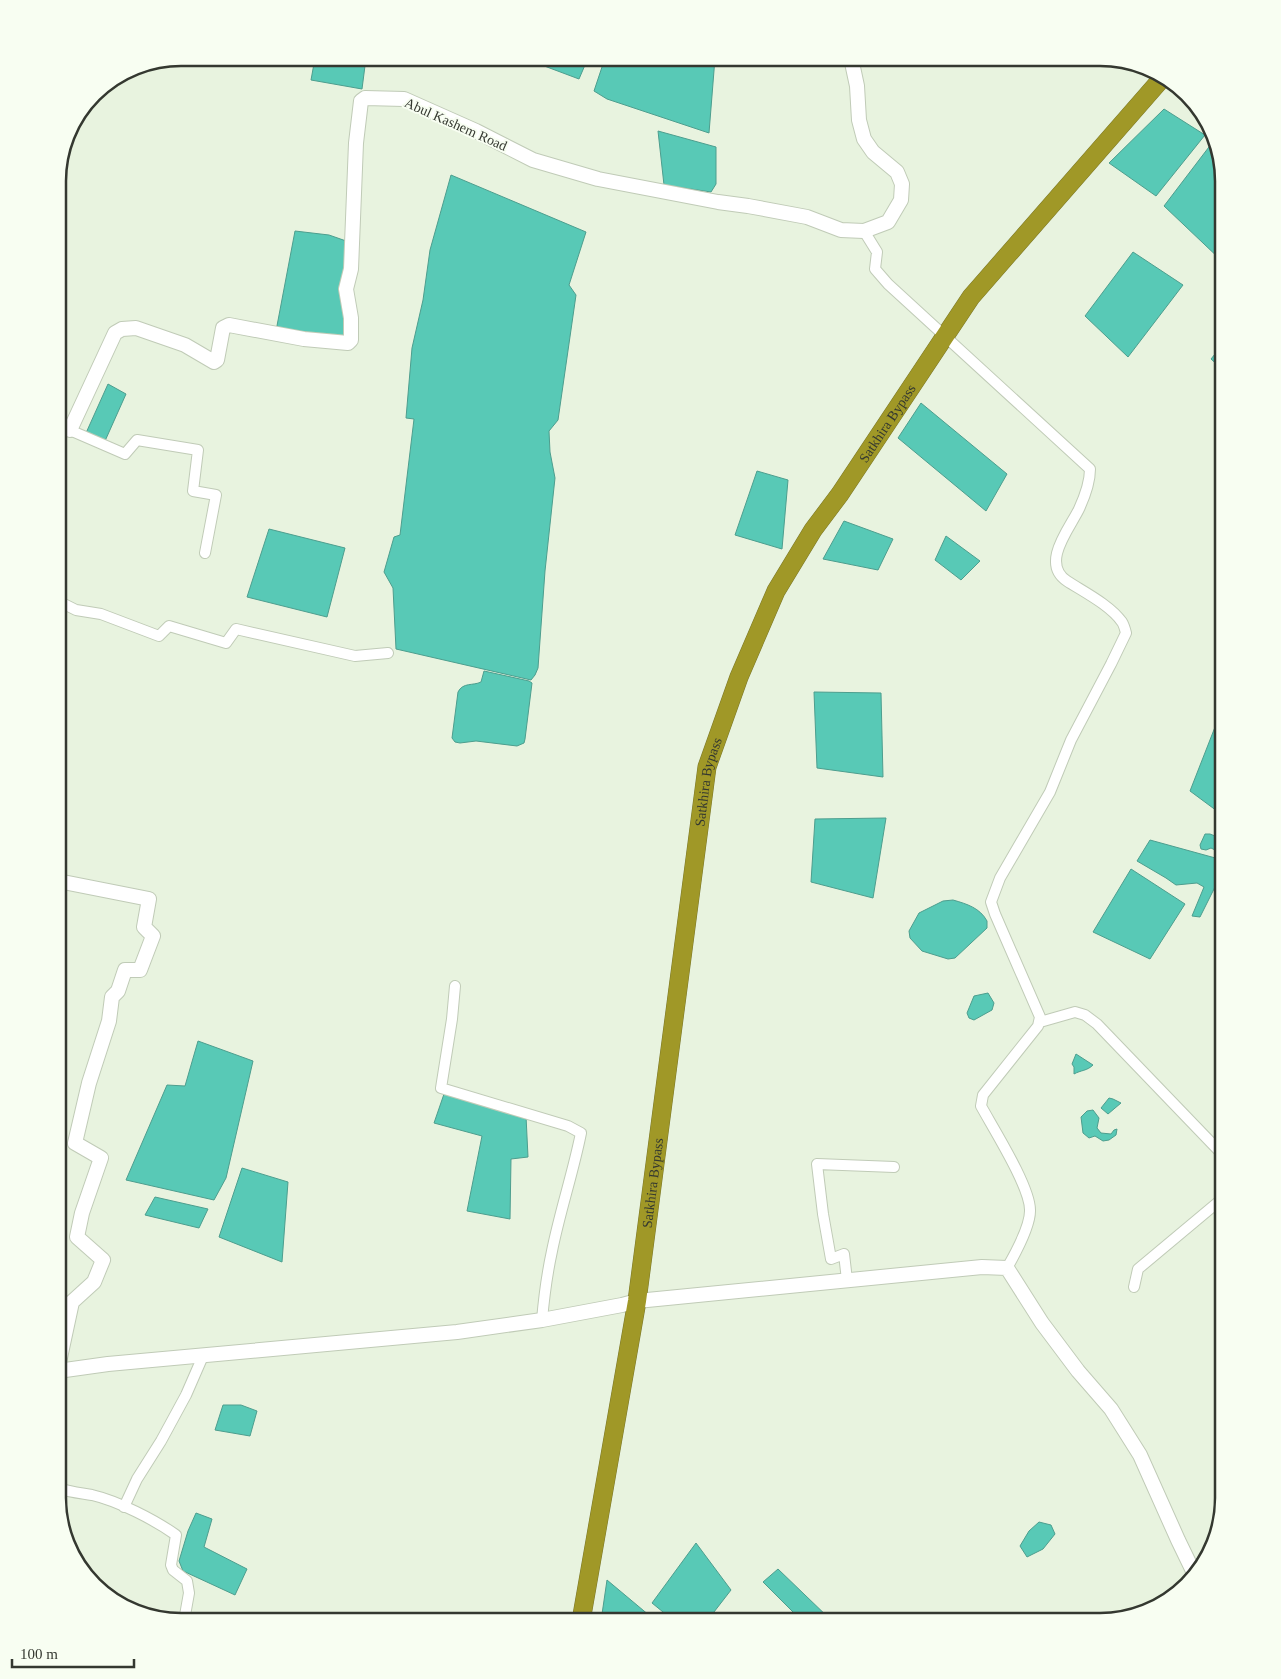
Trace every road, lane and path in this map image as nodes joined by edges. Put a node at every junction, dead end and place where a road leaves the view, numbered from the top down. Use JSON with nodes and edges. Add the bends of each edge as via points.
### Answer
{"nodes":[{"id":1,"x":853,"y":66,"type":"edge"},
{"id":2,"x":1158,"y":83,"type":"edge"},
{"id":3,"x":864,"y":231,"type":"junction"},
{"id":4,"x":945,"y":337,"type":"junction"},
{"id":5,"x":66,"y":423,"type":"edge"},
{"id":6,"x":66,"y":428,"type":"edge"},
{"id":7,"x":205,"y":553,"type":"dead end"},
{"id":8,"x":66,"y":605,"type":"edge"},
{"id":9,"x":388,"y":652,"type":"dead end"},
{"id":10,"x":66,"y":883,"type":"edge"},
{"id":11,"x":455,"y":986,"type":"dead end"},
{"id":12,"x":1040,"y":1022,"type":"junction"},
{"id":13,"x":1215,"y":1146,"type":"edge"},
{"id":14,"x":894,"y":1167,"type":"dead end"},
{"id":15,"x":1215,"y":1205,"type":"edge"},
{"id":16,"x":1007,"y":1268,"type":"junction"},
{"id":17,"x":847,"y":1280,"type":"junction"},
{"id":18,"x":1134,"y":1287,"type":"dead end"},
{"id":19,"x":637,"y":1301,"type":"junction"},
{"id":20,"x":542,"y":1320,"type":"junction"},
{"id":21,"x":66,"y":1330,"type":"edge"},
{"id":22,"x":203,"y":1356,"type":"junction"},
{"id":23,"x":66,"y":1370,"type":"edge"},
{"id":24,"x":66,"y":1490,"type":"edge"},
{"id":25,"x":124,"y":1507,"type":"junction"},
{"id":26,"x":1191,"y":1567,"type":"edge"},
{"id":27,"x":186,"y":1613,"type":"edge"},
{"id":28,"x":583,"y":1613,"type":"edge"}],
"edges":[{"from":1,"to":3,"type":"street","name":"Abul Kashem Road","via":[[864,140],[897,172],[902,184],[901,200],[888,222]]},
{"from":2,"to":4,"type":"highway","name":"Satkhira Bypass","via":[[996,266]]},
{"from":3,"to":4,"type":"street","via":[[877,252],[875,269]]},
{"from":3,"to":5,"type":"street","name":"Abul Kashem Road","via":[[841,230],[807,217],[598,178],[533,160],[404,99],[365,98],[360,101],[356,143],[352,269],[346,289],[351,318],[348,343],[304,339],[228,325],[223,328],[214,362],[185,345],[136,328],[122,329],[115,333]]},
{"from":4,"to":12,"type":"street","via":[[1090,469],[1089,483],[1079,509],[1058,546],[1056,563],[1062,578],[1110,610],[1123,623],[1126,633],[1071,740],[1050,792],[992,897],[992,908]]},
{"from":4,"to":19,"type":"highway","name":"Satkhira Bypass","via":[[813,530],[776,591],[739,677],[707,767]]},
{"from":6,"to":7,"type":"street","via":[[125,454],[136,440],[198,450],[193,491],[216,495]]},
{"from":8,"to":9,"type":"street","via":[[101,614],[159,636],[169,626],[226,643],[236,629],[355,656]]},
{"from":10,"to":21,"type":"street","via":[[149,899],[144,927],[153,936],[140,970],[125,970],[116,995],[112,997],[109,1021],[75,1143],[101,1158],[77,1237],[103,1260],[94,1282],[72,1302]]},
{"from":11,"to":20,"type":"street","via":[[441,1088],[568,1126],[580,1133],[551,1252]]},
{"from":12,"to":13,"type":"street","via":[[1075,1012],[1097,1024]]},
{"from":12,"to":16,"type":"street","via":[[981,1101],[1025,1188],[1031,1209]]},
{"from":14,"to":17,"type":"street","via":[[817,1164],[832,1259],[844,1254]]},
{"from":15,"to":18,"type":"street","via":[[1138,1269]]},
{"from":16,"to":17,"type":"street","via":[[982,1267]]},
{"from":16,"to":26,"type":"street","via":[[1078,1371],[1111,1409],[1140,1455]]},
{"from":17,"to":19,"type":"street"},
{"from":19,"to":20,"type":"street"},
{"from":19,"to":28,"type":"highway","name":"Satkhira Bypass"},
{"from":20,"to":22,"type":"street","via":[[457,1332]]},
{"from":22,"to":23,"type":"street"},
{"from":22,"to":25,"type":"street","via":[[186,1396]]},
{"from":24,"to":25,"type":"street","via":[[93,1495]]},
{"from":25,"to":27,"type":"street","via":[[176,1535],[171,1565],[187,1581],[189,1594]]}]}
